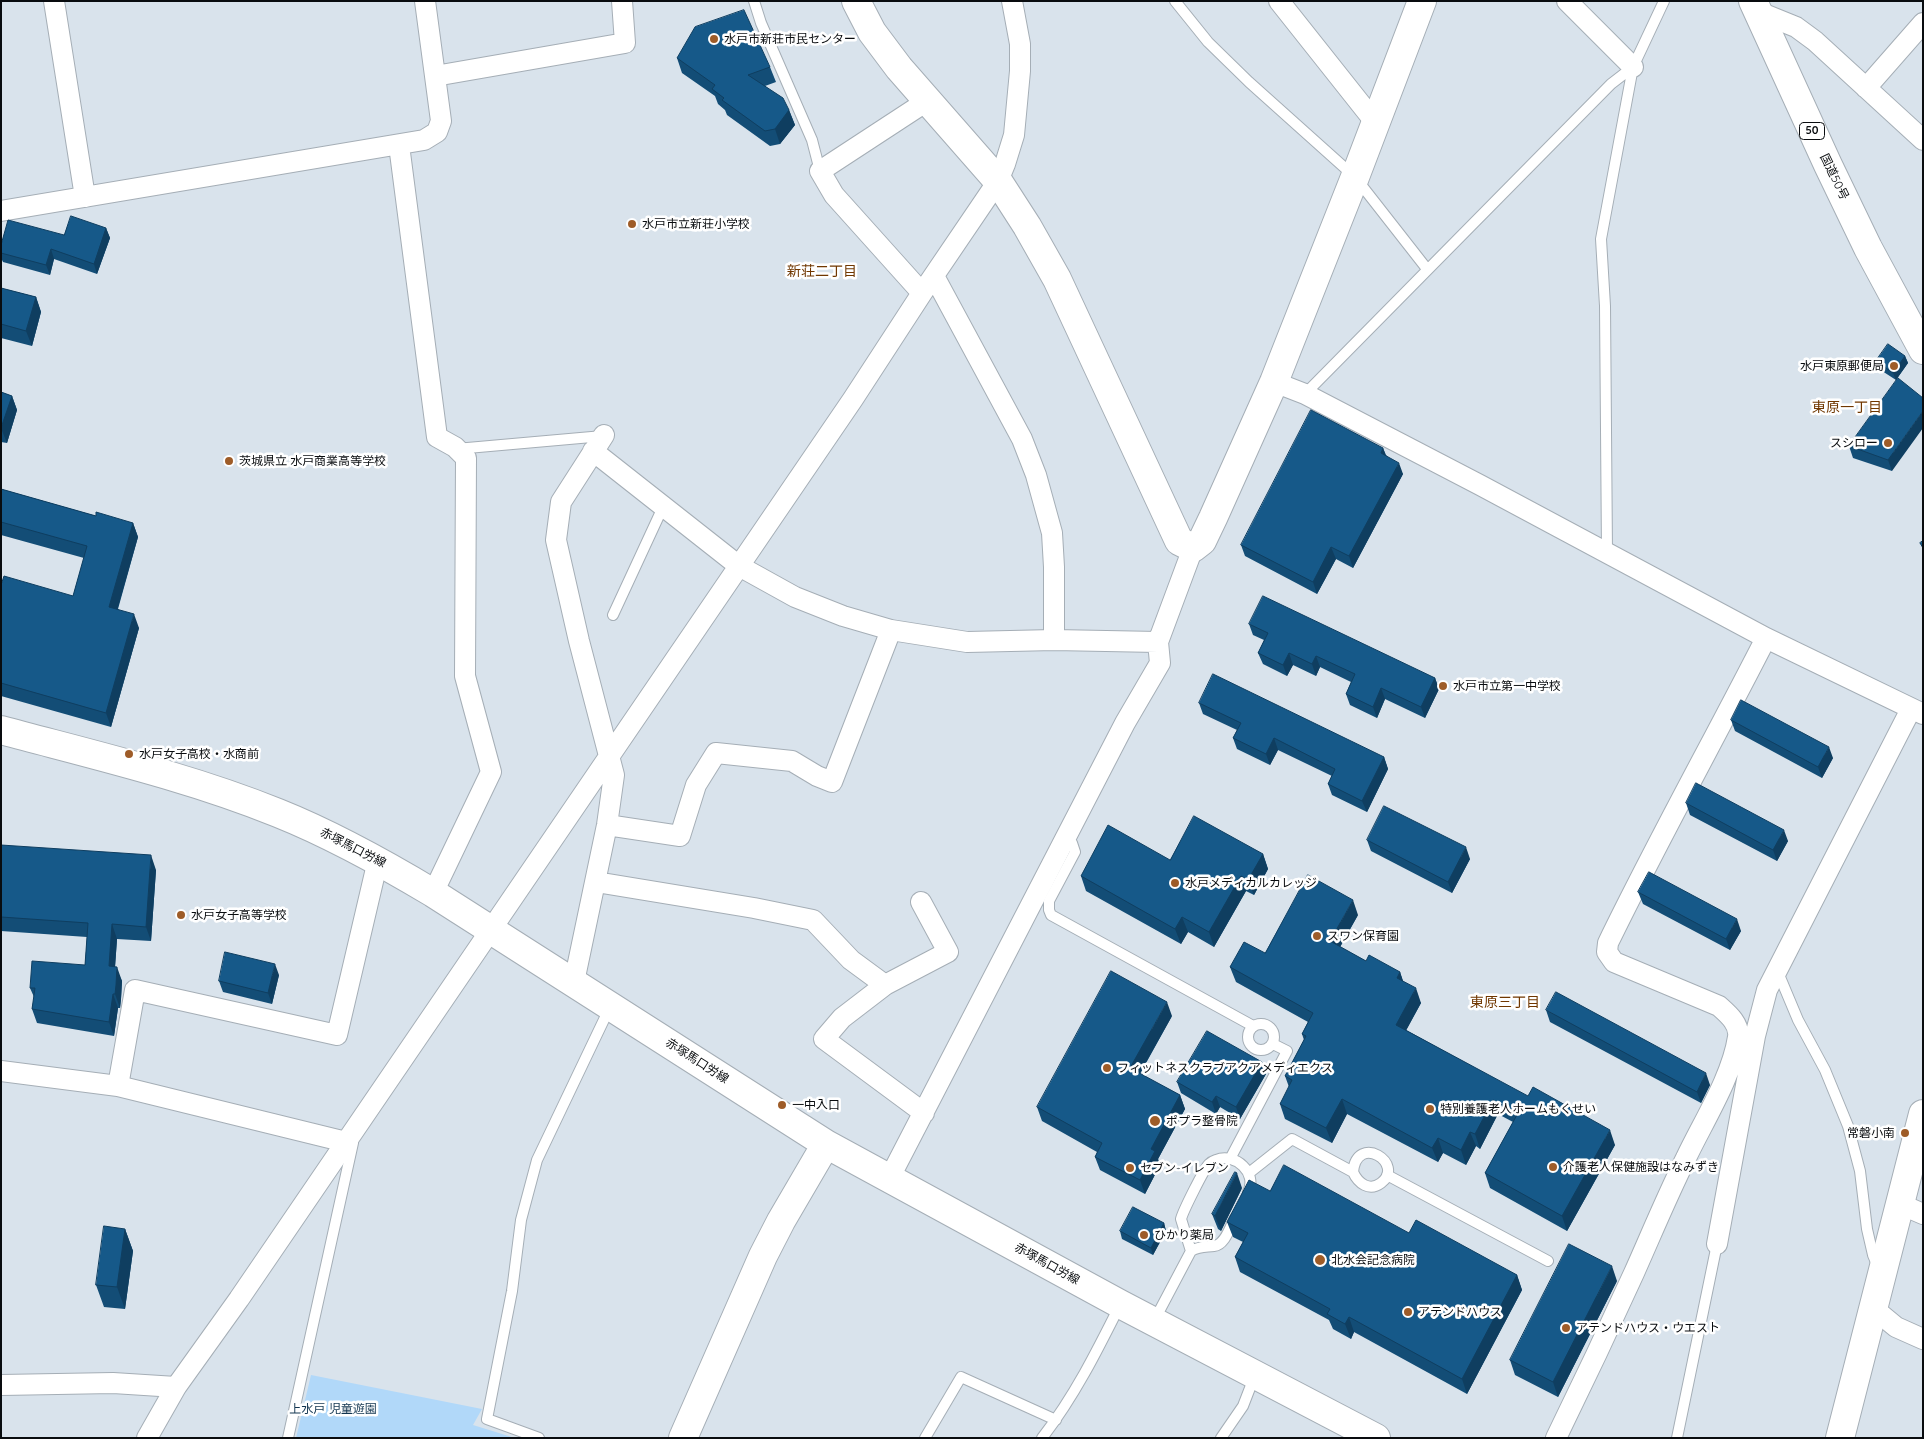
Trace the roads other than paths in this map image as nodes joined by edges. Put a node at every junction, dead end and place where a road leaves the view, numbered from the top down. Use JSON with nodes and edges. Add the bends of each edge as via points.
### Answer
{"nodes":[{"id":1,"x":54,"y":1,"type":"edge"},
{"id":2,"x":425,"y":1,"type":"edge"},
{"id":3,"x":622,"y":1,"type":"edge"},
{"id":4,"x":754,"y":1,"type":"edge"},
{"id":5,"x":856,"y":1,"type":"edge"},
{"id":6,"x":1012,"y":1,"type":"edge"},
{"id":7,"x":1175,"y":1,"type":"edge"},
{"id":8,"x":1279,"y":1,"type":"edge"},
{"id":9,"x":1422,"y":1,"type":"edge"},
{"id":10,"x":1567,"y":1,"type":"edge"},
{"id":11,"x":1664,"y":1,"type":"edge"},
{"id":12,"x":1761,"y":5,"type":"edge"},
{"id":13,"x":1923,"y":23,"type":"edge"},
{"id":14,"x":1633,"y":68,"type":"junction"},
{"id":15,"x":435,"y":76,"type":"junction"},
{"id":16,"x":1866,"y":88,"type":"junction"},
{"id":17,"x":927,"y":101,"type":"junction"},
{"id":18,"x":1376,"y":122,"type":"junction"},
{"id":19,"x":1923,"y":140,"type":"edge"},
{"id":20,"x":399,"y":145,"type":"junction"},
{"id":21,"x":820,"y":171,"type":"junction"},
{"id":22,"x":1355,"y":177,"type":"junction"},
{"id":23,"x":998,"y":181,"type":"junction"},
{"id":24,"x":85,"y":196,"type":"junction"},
{"id":25,"x":1,"y":211,"type":"edge"},
{"id":26,"x":1427,"y":269,"type":"junction"},
{"id":27,"x":934,"y":276,"type":"junction"},
{"id":28,"x":922,"y":293,"type":"junction"},
{"id":29,"x":1923,"y":350,"type":"edge"},
{"id":30,"x":1274,"y":382,"type":"junction"},
{"id":31,"x":1305,"y":394,"type":"junction"},
{"id":32,"x":599,"y":443,"type":"junction"},
{"id":33,"x":456,"y":449,"type":"junction"},
{"id":34,"x":662,"y":507,"type":"junction"},
{"id":35,"x":1193,"y":548,"type":"junction"},
{"id":36,"x":1607,"y":553,"type":"junction"},
{"id":37,"x":739,"y":566,"type":"junction"},
{"id":38,"x":613,"y":615,"type":"dead end"},
{"id":39,"x":891,"y":630,"type":"junction"},
{"id":40,"x":1766,"y":638,"type":"junction"},
{"id":41,"x":1054,"y":640,"type":"junction"},
{"id":42,"x":1158,"y":642,"type":"junction"},
{"id":43,"x":1917,"y":712,"type":"edge"},
{"id":44,"x":1,"y":730,"type":"edge"},
{"id":45,"x":608,"y":757,"type":"junction"},
{"id":46,"x":607,"y":825,"type":"junction"},
{"id":47,"x":1066,"y":838,"type":"junction"},
{"id":48,"x":378,"y":860,"type":"junction"},
{"id":49,"x":596,"y":882,"type":"junction"},
{"id":50,"x":434,"y":893,"type":"junction"},
{"id":51,"x":921,"y":902,"type":"dead end"},
{"id":52,"x":490,"y":930,"type":"junction"},
{"id":53,"x":1776,"y":970,"type":"junction"},
{"id":54,"x":574,"y":982,"type":"junction"},
{"id":55,"x":885,"y":985,"type":"junction"},
{"id":56,"x":611,"y":1006,"type":"junction"},
{"id":57,"x":1253,"y":1026,"type":"junction"},
{"id":58,"x":1273,"y":1044,"type":"junction"},
{"id":59,"x":1,"y":1071,"type":"edge"},
{"id":60,"x":118,"y":1086,"type":"junction"},
{"id":61,"x":924,"y":1113,"type":"junction"},
{"id":62,"x":1923,"y":1114,"type":"edge"},
{"id":63,"x":346,"y":1142,"type":"junction"},
{"id":64,"x":826,"y":1144,"type":"junction"},
{"id":65,"x":1230,"y":1159,"type":"junction"},
{"id":66,"x":1353,"y":1172,"type":"junction"},
{"id":67,"x":1249,"y":1173,"type":"junction"},
{"id":68,"x":1387,"y":1175,"type":"junction"},
{"id":69,"x":889,"y":1179,"type":"junction"},
{"id":70,"x":1911,"y":1209,"type":"edge"},
{"id":71,"x":1717,"y":1244,"type":"joint"},
{"id":72,"x":1191,"y":1250,"type":"junction"},
{"id":73,"x":1548,"y":1261,"type":"dead end"},
{"id":74,"x":1881,"y":1275,"type":"junction"},
{"id":75,"x":1120,"y":1304,"type":"junction"},
{"id":76,"x":1873,"y":1308,"type":"junction"},
{"id":77,"x":1154,"y":1322,"type":"junction"},
{"id":78,"x":1923,"y":1339,"type":"edge"},
{"id":79,"x":1255,"y":1375,"type":"junction"},
{"id":80,"x":1,"y":1386,"type":"edge"},
{"id":81,"x":176,"y":1387,"type":"junction"},
{"id":82,"x":1056,"y":1420,"type":"junction"},
{"id":83,"x":533,"y":1437,"type":"edge"},
{"id":84,"x":146,"y":1438,"type":"edge"},
{"id":85,"x":288,"y":1438,"type":"edge"},
{"id":86,"x":683,"y":1438,"type":"edge"},
{"id":87,"x":925,"y":1438,"type":"edge"},
{"id":88,"x":1042,"y":1438,"type":"edge"},
{"id":89,"x":1221,"y":1438,"type":"edge"},
{"id":90,"x":1376,"y":1438,"type":"edge"},
{"id":91,"x":1556,"y":1438,"type":"edge"},
{"id":92,"x":1677,"y":1438,"type":"edge"},
{"id":93,"x":1840,"y":1438,"type":"edge"}],
"edges":[{"from":1,"to":24,"type":"street"},
{"from":2,"to":15,"type":"street"},
{"from":3,"to":15,"type":"street","via":[[625,44]]},
{"from":4,"to":21,"type":"lane","via":[[812,140]]},
{"from":5,"to":17,"type":"main road","via":[[872,32]]},
{"from":6,"to":23,"type":"street","via":[[1020,44],[1018,104],[1014,135]]},
{"from":7,"to":22,"type":"lane","via":[[1208,42],[1242,76]]},
{"from":8,"to":18,"type":"street"},
{"from":9,"to":18,"type":"main road"},
{"from":10,"to":14,"type":"street"},
{"from":11,"to":14,"type":"lane"},
{"from":12,"to":16,"type":"street","via":[[1815,41]]},
{"from":12,"to":29,"type":"main road","name":"国道50号","number":"50","via":[[1828,165]]},
{"from":13,"to":16,"type":"street"},
{"from":14,"to":26,"type":"lane","via":[[1611,84]]},
{"from":14,"to":36,"type":"lane","via":[[1601,239],[1605,306]]},
{"from":15,"to":20,"type":"street","via":[[441,122],[437,132],[424,140]]},
{"from":16,"to":19,"type":"street"},
{"from":17,"to":21,"type":"street"},
{"from":17,"to":23,"type":"main road"},
{"from":18,"to":22,"type":"main road"},
{"from":20,"to":24,"type":"street"},
{"from":20,"to":33,"type":"street","via":[[438,437]]},
{"from":21,"to":28,"type":"street","via":[[834,195]]},
{"from":22,"to":26,"type":"lane"},
{"from":22,"to":30,"type":"main road"},
{"from":23,"to":27,"type":"street"},
{"from":23,"to":35,"type":"main road","via":[[1057,279],[1179,541]]},
{"from":24,"to":25,"type":"street"},
{"from":26,"to":31,"type":"lane"},
{"from":27,"to":28,"type":"street"},
{"from":27,"to":41,"type":"street","via":[[1022,439],[1036,474],[1052,533]]},
{"from":28,"to":37,"type":"street"},
{"from":30,"to":31,"type":"street"},
{"from":30,"to":35,"type":"main road","via":[[1202,541]]},
{"from":31,"to":36,"type":"street"},
{"from":32,"to":33,"type":"lane"},
{"from":32,"to":34,"type":"street"},
{"from":32,"to":45,"type":"street","via":[[561,502],[556,540]]},
{"from":33,"to":50,"type":"street","via":[[466,458],[465,676],[491,772]]},
{"from":34,"to":37,"type":"street"},
{"from":34,"to":38,"type":"lane"},
{"from":35,"to":42,"type":"street"},
{"from":36,"to":40,"type":"street"},
{"from":37,"to":39,"type":"street","via":[[795,597]]},
{"from":37,"to":45,"type":"street"},
{"from":39,"to":41,"type":"street","via":[[967,642]]},
{"from":39,"to":46,"type":"street","via":[[832,782],[792,761],[716,753],[696,785],[680,836]]},
{"from":40,"to":43,"type":"street"},
{"from":40,"to":91,"type":"street","via":[[1608,943],[1607,952],[1614,962],[1719,1006],[1736,1024],[1739,1035],[1732,1060],[1706,1120]]},
{"from":41,"to":42,"type":"street"},
{"from":42,"to":47,"type":"street","via":[[1160,663]]},
{"from":43,"to":53,"type":"street"},
{"from":44,"to":48,"type":"main road","name":"赤塚馬口労線","via":[[173,776],[227,794],[332,836]]},
{"from":45,"to":46,"type":"street","via":[[614,775]]},
{"from":45,"to":52,"type":"street"},
{"from":46,"to":49,"type":"street"},
{"from":47,"to":57,"type":"lane","via":[[1075,852],[1049,901],[1051,915]]},
{"from":47,"to":61,"type":"street"},
{"from":48,"to":50,"type":"main road","name":"赤塚馬口労線"},
{"from":48,"to":60,"type":"street","via":[[337,1034],[135,990]]},
{"from":49,"to":54,"type":"street"},
{"from":49,"to":55,"type":"street","via":[[813,920],[851,960]]},
{"from":50,"to":52,"type":"main road","name":"赤塚馬口労線"},
{"from":51,"to":55,"type":"street","via":[[948,952]]},
{"from":52,"to":54,"type":"main road","name":"赤塚馬口労線"},
{"from":52,"to":63,"type":"street"},
{"from":53,"to":71,"type":"street","via":[[1767,990],[1755,1036]]},
{"from":53,"to":74,"type":"lane","via":[[1825,1070],[1848,1126],[1860,1171],[1867,1229]]},
{"from":54,"to":56,"type":"main road","name":"赤塚馬口労線"},
{"from":55,"to":61,"type":"street","via":[[842,1018],[824,1039]]},
{"from":56,"to":64,"type":"main road","name":"赤塚馬口労線"},
{"from":56,"to":83,"type":"lane","via":[[537,1160],[521,1220],[512,1291],[487,1419]]},
{"from":57,"to":58,"type":"lane","via":[[1270,1027]]},
{"from":57,"to":58,"type":"lane","via":[[1248,1036],[1252,1047],[1263,1050]]},
{"from":58,"to":65,"type":"lane","via":[[1287,1051]]},
{"from":59,"to":60,"type":"street"},
{"from":60,"to":63,"type":"street"},
{"from":61,"to":69,"type":"street"},
{"from":62,"to":70,"type":"main road"},
{"from":63,"to":81,"type":"street"},
{"from":63,"to":85,"type":"lane","via":[[353,1143]]},
{"from":64,"to":69,"type":"main road","name":"赤塚馬口労線"},
{"from":64,"to":86,"type":"main road","via":[[763,1256]]},
{"from":65,"to":67,"type":"lane"},
{"from":65,"to":72,"type":"lane","via":[[1209,1164],[1183,1213],[1182,1224]]},
{"from":66,"to":67,"type":"lane","via":[[1292,1138]]},
{"from":66,"to":68,"type":"lane","via":[[1356,1180],[1371,1187],[1379,1185]]},
{"from":66,"to":68,"type":"lane","via":[[1359,1157],[1374,1153],[1382,1157]]},
{"from":67,"to":72,"type":"lane","via":[[1252,1186],[1223,1241]]},
{"from":68,"to":73,"type":"lane"},
{"from":69,"to":75,"type":"main road","name":"赤塚馬口労線"},
{"from":70,"to":74,"type":"main road"},
{"from":71,"to":92,"type":"lane"},
{"from":72,"to":77,"type":"lane"},
{"from":74,"to":76,"type":"main road"},
{"from":75,"to":77,"type":"main road","name":"赤塚馬口労線"},
{"from":75,"to":82,"type":"lane","via":[[1085,1373]]},
{"from":76,"to":78,"type":"street","via":[[1896,1327]]},
{"from":76,"to":93,"type":"main road"},
{"from":77,"to":79,"type":"main road","name":"赤塚馬口労線"},
{"from":79,"to":89,"type":"lane","via":[[1242,1406]]},
{"from":79,"to":90,"type":"main road","name":"赤塚馬口労線"},
{"from":80,"to":81,"type":"street","via":[[113,1383]]},
{"from":81,"to":84,"type":"street"},
{"from":82,"to":87,"type":"lane","via":[[961,1377]]},
{"from":82,"to":88,"type":"lane"}]}
